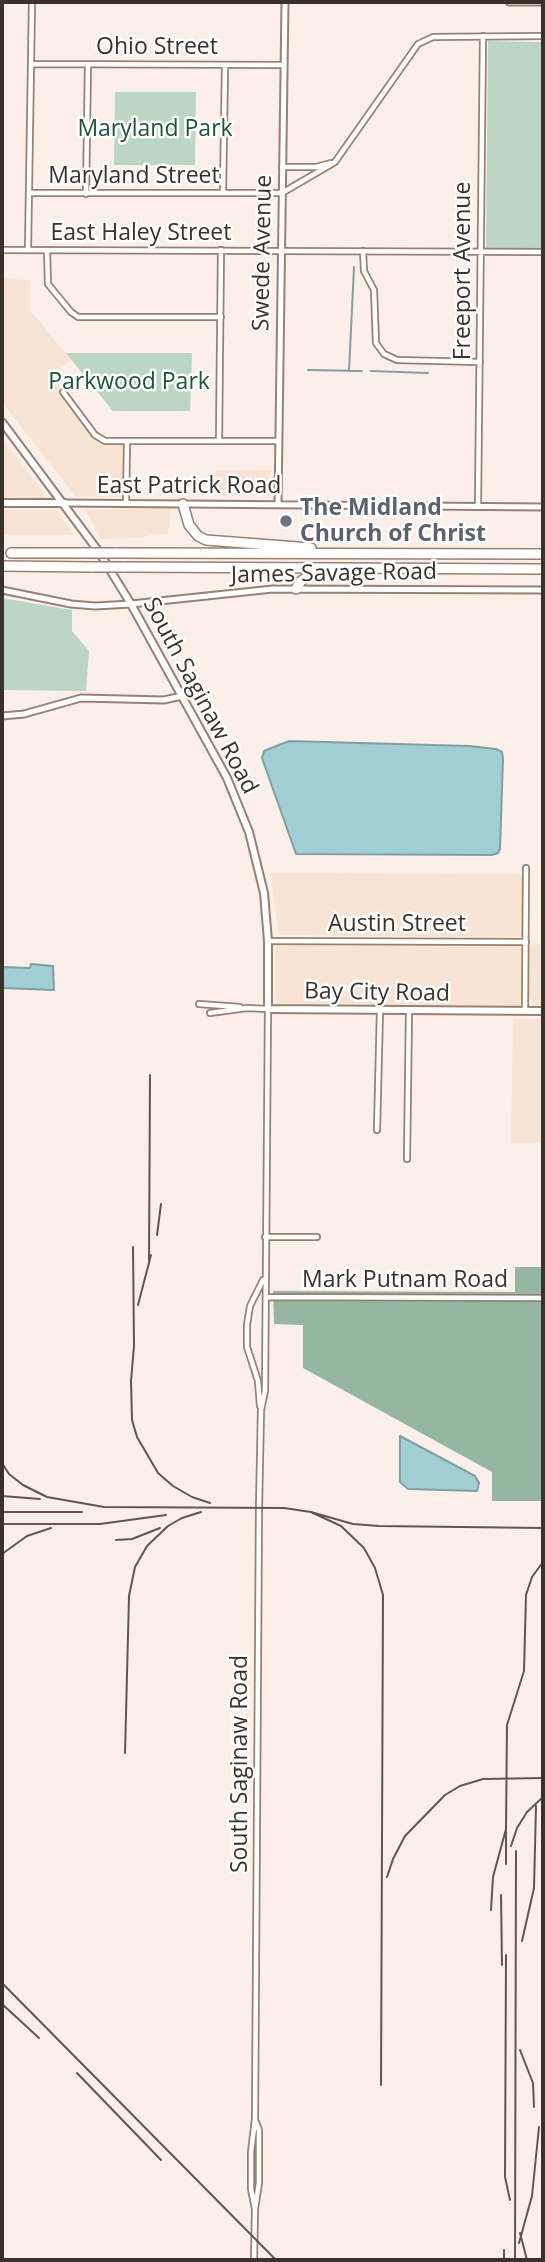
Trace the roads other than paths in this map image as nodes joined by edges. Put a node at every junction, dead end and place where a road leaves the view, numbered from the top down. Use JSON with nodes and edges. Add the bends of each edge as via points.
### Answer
{"nodes":[{"id":1,"x":32,"y":2,"type":"edge"},
{"id":2,"x":285,"y":2,"type":"edge"},
{"id":3,"x":509,"y":2,"type":"edge"},
{"id":4,"x":543,"y":2,"type":"edge"},
{"id":5,"x":483,"y":37,"type":"junction"},
{"id":6,"x":543,"y":37,"type":"edge"},
{"id":7,"x":31,"y":64,"type":"junction"},
{"id":8,"x":88,"y":64,"type":"junction"},
{"id":9,"x":225,"y":65,"type":"junction"},
{"id":10,"x":283,"y":65,"type":"junction"},
{"id":11,"x":335,"y":162,"type":"junction"},
{"id":12,"x":282,"y":167,"type":"junction"},
{"id":13,"x":29,"y":193,"type":"junction"},
{"id":14,"x":223,"y":193,"type":"junction"},
{"id":15,"x":282,"y":193,"type":"junction"},
{"id":16,"x":86,"y":194,"type":"junction"},
{"id":17,"x":2,"y":250,"type":"edge"},
{"id":18,"x":28,"y":250,"type":"junction"},
{"id":19,"x":47,"y":250,"type":"junction"},
{"id":20,"x":221,"y":250,"type":"junction"},
{"id":21,"x":281,"y":250,"type":"junction"},
{"id":22,"x":363,"y":251,"type":"junction"},
{"id":23,"x":481,"y":251,"type":"junction"},
{"id":24,"x":543,"y":252,"type":"edge"},
{"id":25,"x":221,"y":317,"type":"junction"},
{"id":26,"x":480,"y":362,"type":"junction"},
{"id":27,"x":63,"y":392,"type":"dead end"},
{"id":28,"x":2,"y":422,"type":"edge"},
{"id":29,"x":219,"y":441,"type":"junction"},
{"id":30,"x":279,"y":441,"type":"junction"},
{"id":31,"x":127,"y":442,"type":"junction"},
{"id":32,"x":2,"y":503,"type":"edge"},
{"id":33,"x":65,"y":503,"type":"junction"},
{"id":34,"x":126,"y":504,"type":"junction"},
{"id":35,"x":183,"y":504,"type":"junction"},
{"id":36,"x":278,"y":504,"type":"junction"},
{"id":37,"x":478,"y":506,"type":"junction"},
{"id":38,"x":543,"y":506,"type":"edge"},
{"id":39,"x":11,"y":553,"type":"dead end"},
{"id":40,"x":411,"y":554,"type":"junction"},
{"id":41,"x":543,"y":554,"type":"edge"},
{"id":42,"x":2,"y":566,"type":"edge"},
{"id":43,"x":356,"y":567,"type":"junction"},
{"id":44,"x":543,"y":569,"type":"edge"},
{"id":45,"x":296,"y":589,"type":"junction"},
{"id":46,"x":2,"y":590,"type":"edge"},
{"id":47,"x":543,"y":590,"type":"edge"},
{"id":48,"x":131,"y":604,"type":"junction"},
{"id":49,"x":182,"y":696,"type":"junction"},
{"id":50,"x":2,"y":716,"type":"edge"},
{"id":51,"x":526,"y":868,"type":"dead end"},
{"id":52,"x":268,"y":941,"type":"junction"},
{"id":53,"x":526,"y":942,"type":"junction"},
{"id":54,"x":199,"y":1004,"type":"dead end"},
{"id":55,"x":247,"y":1009,"type":"junction"},
{"id":56,"x":268,"y":1009,"type":"junction"},
{"id":57,"x":380,"y":1010,"type":"junction"},
{"id":58,"x":409,"y":1010,"type":"junction"},
{"id":59,"x":525,"y":1011,"type":"junction"},
{"id":60,"x":543,"y":1011,"type":"edge"},
{"id":61,"x":210,"y":1013,"type":"dead end"},
{"id":62,"x":377,"y":1130,"type":"dead end"},
{"id":63,"x":407,"y":1159,"type":"dead end"},
{"id":64,"x":265,"y":1237,"type":"junction"},
{"id":65,"x":317,"y":1237,"type":"dead end"},
{"id":66,"x":264,"y":1276,"type":"junction"},
{"id":67,"x":266,"y":1297,"type":"junction"},
{"id":68,"x":543,"y":1298,"type":"edge"},
{"id":69,"x":261,"y":1410,"type":"junction"},
{"id":70,"x":254,"y":2260,"type":"edge"}],
"edges":[{"from":1,"to":7,"type":"street"},
{"from":2,"to":10,"type":"street","name":"Swede Avenue"},
{"from":3,"to":4,"type":"street"},
{"from":5,"to":6,"type":"street"},
{"from":5,"to":11,"type":"street","via":[[433,37],[418,44]]},
{"from":5,"to":23,"type":"street","name":"Freeport Avenue"},
{"from":7,"to":8,"type":"street","name":"Ohio Street"},
{"from":7,"to":13,"type":"street"},
{"from":8,"to":9,"type":"street","name":"Ohio Street"},
{"from":8,"to":16,"type":"street"},
{"from":9,"to":10,"type":"street","name":"Ohio Street"},
{"from":9,"to":14,"type":"street"},
{"from":10,"to":12,"type":"street","name":"Swede Avenue"},
{"from":11,"to":12,"type":"street"},
{"from":11,"to":15,"type":"street"},
{"from":12,"to":15,"type":"street","name":"Swede Avenue"},
{"from":13,"to":16,"type":"street","name":"Maryland Street"},
{"from":13,"to":18,"type":"street"},
{"from":14,"to":15,"type":"street","name":"Maryland Street"},
{"from":14,"to":16,"type":"street","name":"Maryland Street"},
{"from":15,"to":21,"type":"street","name":"Swede Avenue"},
{"from":17,"to":18,"type":"street","name":"East Haley Street"},
{"from":18,"to":19,"type":"street","name":"East Haley Street"},
{"from":19,"to":20,"type":"street","name":"East Haley Street"},
{"from":19,"to":25,"type":"street","via":[[48,284],[78,317]]},
{"from":20,"to":21,"type":"street","name":"East Haley Street"},
{"from":20,"to":25,"type":"street"},
{"from":21,"to":22,"type":"street","name":"East Haley Street"},
{"from":21,"to":30,"type":"street","name":"Swede Avenue"},
{"from":22,"to":23,"type":"street","name":"East Haley Street"},
{"from":22,"to":26,"type":"street","via":[[364,271],[374,290],[376,343],[384,354],[397,360]]},
{"from":23,"to":24,"type":"street","name":"East Haley Street"},
{"from":23,"to":26,"type":"street","name":"Freeport Avenue"},
{"from":25,"to":29,"type":"street"},
{"from":26,"to":37,"type":"street","name":"Freeport Avenue"},
{"from":27,"to":31,"type":"street","via":[[100,439]]},
{"from":28,"to":33,"type":"main road","name":"South Saginaw Road"},
{"from":29,"to":30,"type":"street"},
{"from":29,"to":31,"type":"street"},
{"from":30,"to":36,"type":"street","name":"Swede Avenue"},
{"from":31,"to":34,"type":"street"},
{"from":32,"to":33,"type":"main road","name":"East Patrick Road"},
{"from":33,"to":34,"type":"street","name":"East Patrick Road"},
{"from":33,"to":48,"type":"main road","name":"South Saginaw Road"},
{"from":34,"to":35,"type":"street","name":"East Patrick Road"},
{"from":35,"to":36,"type":"street","name":"East Patrick Road"},
{"from":35,"to":40,"type":"highway","via":[[191,528],[210,542]]},
{"from":36,"to":37,"type":"street","name":"East Patrick Road"},
{"from":37,"to":38,"type":"street","name":"East Patrick Road"},
{"from":39,"to":40,"type":"highway","bridge":true},
{"from":40,"to":41,"type":"highway"},
{"from":42,"to":43,"type":"highway","bridge":true},
{"from":43,"to":44,"type":"highway"},
{"from":43,"to":45,"type":"highway","via":[[314,573]]},
{"from":45,"to":47,"type":"street","name":"James Savage Road"},
{"from":45,"to":48,"type":"street","name":"James Savage Road"},
{"from":46,"to":48,"type":"street","name":"James Savage Road","via":[[83,605]]},
{"from":48,"to":49,"type":"main road","name":"South Saginaw Road"},
{"from":49,"to":50,"type":"street","via":[[164,700],[80,698]]},
{"from":49,"to":52,"type":"main road","name":"South Saginaw Road","via":[[227,778],[249,832],[264,893]]},
{"from":51,"to":53,"type":"street"},
{"from":52,"to":53,"type":"street","name":"Austin Street"},
{"from":52,"to":56,"type":"main road","name":"South Saginaw Road"},
{"from":53,"to":59,"type":"street"},
{"from":54,"to":55,"type":"street"},
{"from":55,"to":56,"type":"street","name":"Bay City Road"},
{"from":55,"to":61,"type":"street","name":"Bay City Road"},
{"from":56,"to":57,"type":"main road","name":"Bay City Road"},
{"from":56,"to":64,"type":"street","name":"South Saginaw Road"},
{"from":57,"to":58,"type":"main road","name":"Bay City Road"},
{"from":57,"to":62,"type":"street"},
{"from":58,"to":59,"type":"main road","name":"Bay City Road"},
{"from":58,"to":63,"type":"street"},
{"from":59,"to":60,"type":"main road","name":"Bay City Road"},
{"from":64,"to":65,"type":"street"},
{"from":64,"to":66,"type":"street","name":"South Saginaw Road"},
{"from":66,"to":67,"type":"street","name":"South Saginaw Road"},
{"from":66,"to":69,"type":"street","name":"South Saginaw Road","via":[[250,1306],[247,1331]]},
{"from":67,"to":68,"type":"street","name":"Mark Putnam Road"},
{"from":67,"to":69,"type":"street","name":"South Saginaw Road"},
{"from":69,"to":70,"type":"street","name":"South Saginaw Road","via":[[255,2119],[251,2152]]}]}
